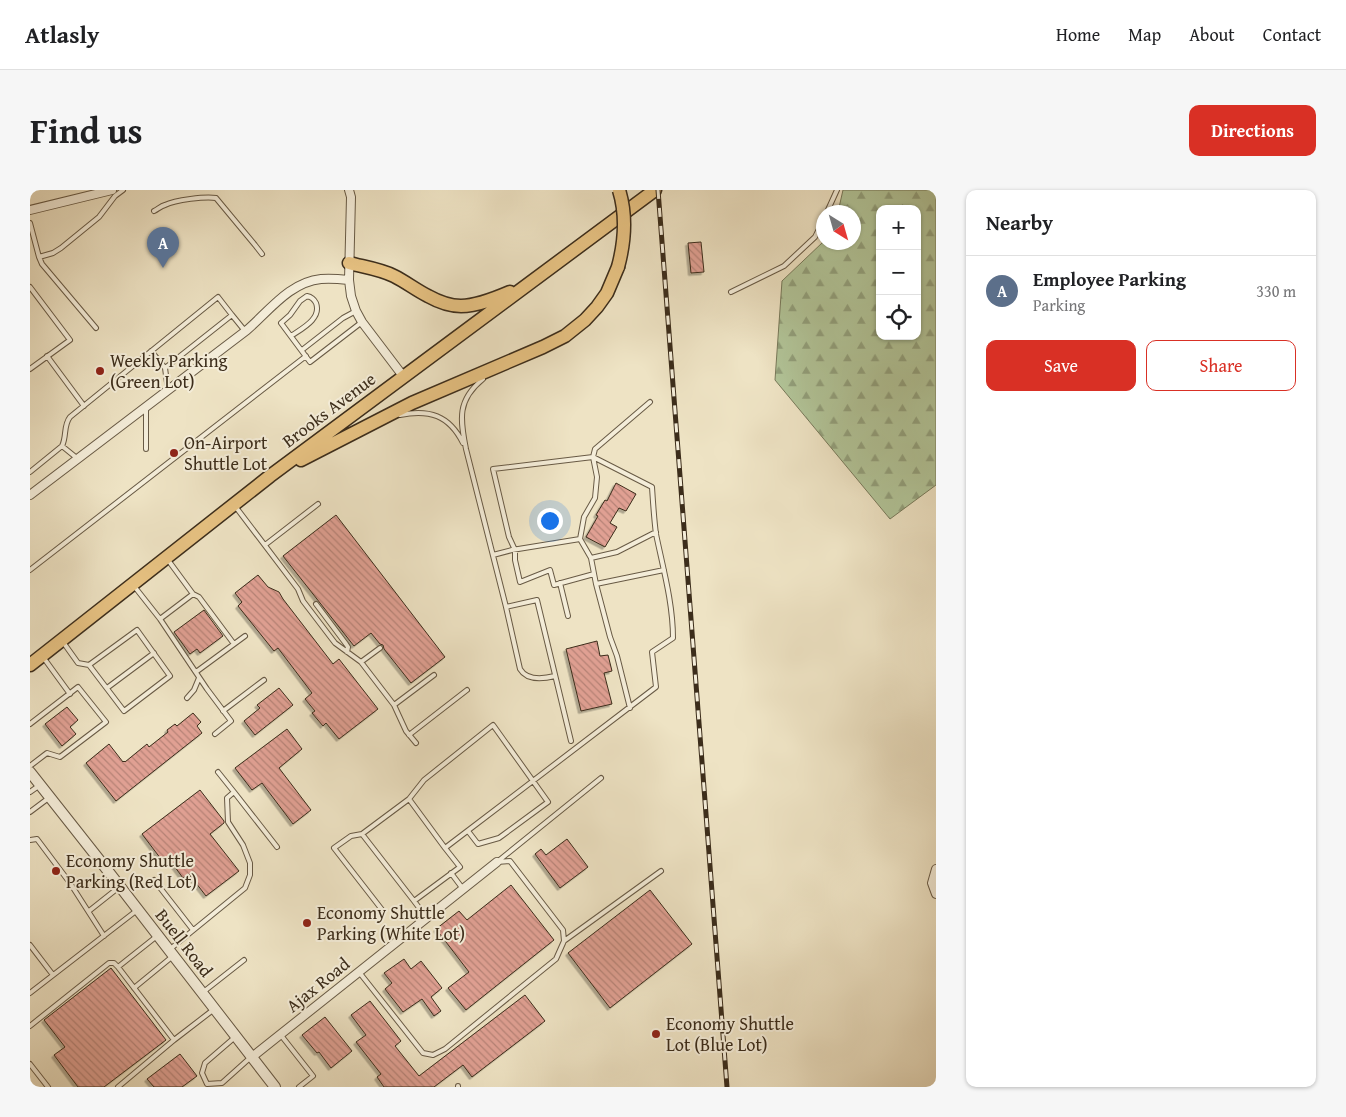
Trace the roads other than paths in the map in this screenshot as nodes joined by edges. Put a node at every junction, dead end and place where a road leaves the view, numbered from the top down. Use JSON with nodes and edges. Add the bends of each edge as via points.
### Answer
{"nodes":[{"id":1,"x":112,"y":190,"type":"edge"},
{"id":2,"x":123,"y":190,"type":"edge"},
{"id":3,"x":619,"y":190,"type":"edge"},
{"id":4,"x":655,"y":190,"type":"edge"},
{"id":5,"x":837,"y":190,"type":"edge"},
{"id":6,"x":351,"y":192,"type":"edge"},
{"id":7,"x":830,"y":205,"type":"edge"},
{"id":8,"x":30,"y":210,"type":"edge"},
{"id":9,"x":154,"y":211,"type":"dead end"},
{"id":10,"x":30,"y":222,"type":"edge"},
{"id":11,"x":816,"y":235,"type":"edge"},
{"id":12,"x":262,"y":254,"type":"dead end"},
{"id":13,"x":38,"y":257,"type":"junction"},
{"id":14,"x":349,"y":263,"type":"junction"},
{"id":15,"x":349,"y":280,"type":"junction"},
{"id":16,"x":534,"y":280,"type":"junction"},
{"id":17,"x":30,"y":287,"type":"edge"},
{"id":18,"x":731,"y":292,"type":"dead end"},
{"id":19,"x":356,"y":312,"type":"junction"},
{"id":20,"x":232,"y":315,"type":"junction"},
{"id":21,"x":362,"y":322,"type":"junction"},
{"id":22,"x":96,"y":328,"type":"dead end"},
{"id":23,"x":245,"y":331,"type":"junction"},
{"id":24,"x":291,"y":336,"type":"junction"},
{"id":25,"x":302,"y":350,"type":"junction"},
{"id":26,"x":151,"y":351,"type":"junction"},
{"id":27,"x":47,"y":356,"type":"junction"},
{"id":28,"x":306,"y":356,"type":"junction"},
{"id":29,"x":507,"y":362,"type":"junction"},
{"id":30,"x":165,"y":368,"type":"junction"},
{"id":31,"x":30,"y":369,"type":"edge"},
{"id":32,"x":404,"y":376,"type":"junction"},
{"id":33,"x":168,"y":390,"type":"junction"},
{"id":34,"x":650,"y":402,"type":"dead end"},
{"id":35,"x":84,"y":406,"type":"junction"},
{"id":36,"x":146,"y":407,"type":"junction"},
{"id":37,"x":373,"y":424,"type":"junction"},
{"id":38,"x":62,"y":446,"type":"junction"},
{"id":39,"x":146,"y":448,"type":"dead end"},
{"id":40,"x":466,"y":449,"type":"junction"},
{"id":41,"x":593,"y":457,"type":"junction"},
{"id":42,"x":78,"y":459,"type":"junction"},
{"id":43,"x":30,"y":472,"type":"edge"},
{"id":44,"x":270,"y":476,"type":"junction"},
{"id":45,"x":30,"y":495,"type":"edge"},
{"id":46,"x":234,"y":504,"type":"junction"},
{"id":47,"x":318,"y":504,"type":"dead end"},
{"id":48,"x":656,"y":532,"type":"junction"},
{"id":49,"x":580,"y":539,"type":"junction"},
{"id":50,"x":265,"y":545,"type":"junction"},
{"id":51,"x":515,"y":550,"type":"junction"},
{"id":52,"x":493,"y":554,"type":"junction"},
{"id":53,"x":166,"y":558,"type":"junction"},
{"id":54,"x":591,"y":558,"type":"junction"},
{"id":55,"x":30,"y":570,"type":"edge"},
{"id":56,"x":664,"y":570,"type":"junction"},
{"id":57,"x":594,"y":574,"type":"junction"},
{"id":58,"x":560,"y":583,"type":"junction"},
{"id":59,"x":133,"y":584,"type":"junction"},
{"id":60,"x":596,"y":584,"type":"junction"},
{"id":61,"x":193,"y":594,"type":"junction"},
{"id":62,"x":316,"y":604,"type":"dead end"},
{"id":63,"x":506,"y":607,"type":"junction"},
{"id":64,"x":568,"y":616,"type":"dead end"},
{"id":65,"x":160,"y":619,"type":"junction"},
{"id":66,"x":245,"y":636,"type":"dead end"},
{"id":67,"x":61,"y":640,"type":"junction"},
{"id":68,"x":234,"y":644,"type":"junction"},
{"id":69,"x":380,"y":648,"type":"dead end"},
{"id":70,"x":347,"y":652,"type":"junction"},
{"id":71,"x":154,"y":653,"type":"junction"},
{"id":72,"x":42,"y":655,"type":"junction"},
{"id":73,"x":361,"y":662,"type":"junction"},
{"id":74,"x":30,"y":665,"type":"edge"},
{"id":75,"x":89,"y":665,"type":"junction"},
{"id":76,"x":196,"y":672,"type":"junction"},
{"id":77,"x":434,"y":674,"type":"dead end"},
{"id":78,"x":555,"y":676,"type":"junction"},
{"id":79,"x":199,"y":678,"type":"junction"},
{"id":80,"x":264,"y":680,"type":"dead end"},
{"id":81,"x":107,"y":688,"type":"junction"},
{"id":82,"x":467,"y":690,"type":"dead end"},
{"id":83,"x":70,"y":694,"type":"junction"},
{"id":84,"x":188,"y":698,"type":"dead end"},
{"id":85,"x":394,"y":705,"type":"junction"},
{"id":86,"x":630,"y":708,"type":"junction"},
{"id":87,"x":223,"y":711,"type":"junction"},
{"id":88,"x":30,"y":724,"type":"edge"},
{"id":89,"x":215,"y":734,"type":"dead end"},
{"id":90,"x":410,"y":735,"type":"junction"},
{"id":91,"x":571,"y":741,"type":"dead end"},
{"id":92,"x":416,"y":743,"type":"dead end"},
{"id":93,"x":30,"y":766,"type":"edge"},
{"id":94,"x":30,"y":772,"type":"edge"},
{"id":95,"x":218,"y":772,"type":"dead end"},
{"id":96,"x":601,"y":778,"type":"dead end"},
{"id":97,"x":533,"y":781,"type":"junction"},
{"id":98,"x":40,"y":785,"type":"junction"},
{"id":99,"x":30,"y":792,"type":"edge"},
{"id":100,"x":234,"y":792,"type":"junction"},
{"id":101,"x":50,"y":797,"type":"junction"},
{"id":102,"x":409,"y":799,"type":"junction"},
{"id":103,"x":30,"y":812,"type":"edge"},
{"id":104,"x":468,"y":830,"type":"junction"},
{"id":105,"x":362,"y":834,"type":"junction"},
{"id":106,"x":30,"y":840,"type":"edge"},
{"id":107,"x":277,"y":847,"type":"dead end"},
{"id":108,"x":445,"y":848,"type":"junction"},
{"id":109,"x":497,"y":862,"type":"junction"},
{"id":110,"x":936,"y":869,"type":"edge"},
{"id":111,"x":661,"y":871,"type":"dead end"},
{"id":112,"x":451,"y":873,"type":"junction"},
{"id":113,"x":154,"y":880,"type":"dead end"},
{"id":114,"x":120,"y":887,"type":"junction"},
{"id":115,"x":464,"y":889,"type":"junction"},
{"id":116,"x":936,"y":894,"type":"edge"},
{"id":117,"x":414,"y":901,"type":"junction"},
{"id":118,"x":138,"y":909,"type":"junction"},
{"id":119,"x":89,"y":911,"type":"junction"},
{"id":120,"x":383,"y":911,"type":"dead end"},
{"id":121,"x":427,"y":918,"type":"junction"},
{"id":122,"x":193,"y":930,"type":"junction"},
{"id":123,"x":158,"y":935,"type":"junction"},
{"id":124,"x":104,"y":936,"type":"junction"},
{"id":125,"x":564,"y":941,"type":"junction"},
{"id":126,"x":30,"y":945,"type":"edge"},
{"id":127,"x":171,"y":953,"type":"junction"},
{"id":128,"x":244,"y":960,"type":"dead end"},
{"id":129,"x":118,"y":966,"type":"junction"},
{"id":130,"x":359,"y":972,"type":"junction"},
{"id":131,"x":53,"y":975,"type":"junction"},
{"id":132,"x":134,"y":988,"type":"junction"},
{"id":133,"x":30,"y":993,"type":"edge"},
{"id":134,"x":202,"y":993,"type":"junction"},
{"id":135,"x":214,"y":1008,"type":"junction"},
{"id":136,"x":30,"y":1026,"type":"edge"},
{"id":137,"x":280,"y":1034,"type":"junction"},
{"id":138,"x":236,"y":1037,"type":"junction"},
{"id":139,"x":174,"y":1040,"type":"junction"},
{"id":140,"x":252,"y":1057,"type":"junction"},
{"id":141,"x":30,"y":1064,"type":"edge"},
{"id":142,"x":48,"y":1087,"type":"edge"},
{"id":143,"x":118,"y":1087,"type":"edge"},
{"id":144,"x":275,"y":1087,"type":"edge"},
{"id":145,"x":299,"y":1087,"type":"edge"}],
"edges":[{"from":1,"to":8,"type":"street"},
{"from":2,"to":13,"type":"lane","via":[[99,216],[61,248]]},
{"from":3,"to":29,"type":"main road","bridge":true,"via":[[625,227],[618,267],[607,293],[592,313],[558,340]]},
{"from":4,"to":16,"type":"main road","name":"Brooks Avenue"},
{"from":5,"to":7,"type":"lane"},
{"from":6,"to":14,"type":"street"},
{"from":9,"to":12,"type":"lane","via":[[173,202],[216,198]]},
{"from":10,"to":13,"type":"lane"},
{"from":11,"to":18,"type":"lane","via":[[784,266]]},
{"from":13,"to":22,"type":"lane"},
{"from":14,"to":15,"type":"street"},
{"from":14,"to":16,"type":"main road","via":[[381,270],[427,296],[462,306],[501,296]]},
{"from":15,"to":19,"type":"street"},
{"from":15,"to":23,"type":"street","via":[[318,279],[304,284],[276,302]]},
{"from":16,"to":32,"type":"main road","name":"Brooks Avenue"},
{"from":17,"to":27,"type":"lane","via":[[70,340]]},
{"from":19,"to":21,"type":"street"},
{"from":19,"to":25,"type":"lane","via":[[343,318]]},
{"from":20,"to":23,"type":"lane"},
{"from":20,"to":26,"type":"lane","via":[[218,297]]},
{"from":20,"to":30,"type":"lane"},
{"from":21,"to":28,"type":"lane","via":[[310,362]]},
{"from":21,"to":32,"type":"street"},
{"from":23,"to":33,"type":"street"},
{"from":24,"to":24,"type":"lane","via":[[281,323],[304,298],[310,297],[316,304],[316,314]]},
{"from":24,"to":25,"type":"lane"},
{"from":25,"to":28,"type":"lane"},
{"from":26,"to":30,"type":"lane"},
{"from":26,"to":35,"type":"lane"},
{"from":27,"to":31,"type":"lane"},
{"from":27,"to":35,"type":"lane"},
{"from":28,"to":55,"type":"lane"},
{"from":29,"to":37,"type":"main road"},
{"from":29,"to":40,"type":"lane","via":[[480,380],[466,397],[462,428]]},
{"from":30,"to":33,"type":"lane"},
{"from":32,"to":44,"type":"main road","name":"Brooks Avenue"},
{"from":33,"to":36,"type":"street"},
{"from":34,"to":41,"type":"lane","via":[[595,449]]},
{"from":35,"to":38,"type":"lane","via":[[68,420]]},
{"from":36,"to":39,"type":"lane"},
{"from":36,"to":42,"type":"street"},
{"from":37,"to":40,"type":"lane","via":[[405,414],[432,414],[450,424]]},
{"from":37,"to":44,"type":"main road"},
{"from":38,"to":42,"type":"lane"},
{"from":38,"to":43,"type":"lane"},
{"from":40,"to":52,"type":"lane"},
{"from":41,"to":48,"type":"lane","via":[[652,487]]},
{"from":41,"to":49,"type":"lane","via":[[597,477],[595,498],[584,517]]},
{"from":41,"to":51,"type":"lane","via":[[493,470]]},
{"from":42,"to":45,"type":"street"},
{"from":44,"to":46,"type":"main road","name":"Brooks Avenue"},
{"from":46,"to":50,"type":"lane"},
{"from":46,"to":53,"type":"main road","name":"Brooks Avenue"},
{"from":47,"to":50,"type":"lane"},
{"from":48,"to":54,"type":"lane","via":[[617,552]]},
{"from":48,"to":56,"type":"lane"},
{"from":49,"to":51,"type":"lane"},
{"from":49,"to":54,"type":"lane"},
{"from":50,"to":70,"type":"lane","via":[[332,640]]},
{"from":51,"to":52,"type":"lane"},
{"from":51,"to":58,"type":"lane","via":[[520,582],[550,570],[554,585]]},
{"from":52,"to":63,"type":"lane"},
{"from":53,"to":59,"type":"main road","name":"Brooks Avenue"},
{"from":53,"to":61,"type":"lane"},
{"from":54,"to":57,"type":"lane"},
{"from":56,"to":60,"type":"lane"},
{"from":56,"to":86,"type":"lane","via":[[673,638],[652,652],[656,687]]},
{"from":57,"to":58,"type":"lane"},
{"from":57,"to":60,"type":"lane"},
{"from":58,"to":64,"type":"lane"},
{"from":59,"to":65,"type":"lane"},
{"from":59,"to":67,"type":"main road","name":"Brooks Avenue"},
{"from":60,"to":86,"type":"lane"},
{"from":61,"to":65,"type":"lane"},
{"from":61,"to":68,"type":"lane","via":[[200,597]]},
{"from":62,"to":70,"type":"lane","via":[[346,644]]},
{"from":63,"to":78,"type":"lane","via":[[522,672],[534,678]]},
{"from":63,"to":78,"type":"lane","via":[[536,600]]},
{"from":65,"to":76,"type":"lane"},
{"from":66,"to":68,"type":"lane"},
{"from":67,"to":72,"type":"main road","name":"Brooks Avenue"},
{"from":67,"to":75,"type":"lane","via":[[78,663]]},
{"from":68,"to":76,"type":"lane"},
{"from":69,"to":73,"type":"lane"},
{"from":70,"to":73,"type":"lane"},
{"from":71,"to":75,"type":"lane","via":[[137,630]]},
{"from":71,"to":81,"type":"lane"},
{"from":71,"to":81,"type":"lane","via":[[170,676],[124,711]]},
{"from":72,"to":74,"type":"main road","name":"Brooks Avenue"},
{"from":72,"to":83,"type":"lane"},
{"from":73,"to":85,"type":"lane"},
{"from":75,"to":81,"type":"lane"},
{"from":76,"to":79,"type":"lane"},
{"from":77,"to":85,"type":"lane"},
{"from":78,"to":91,"type":"lane"},
{"from":79,"to":84,"type":"lane"},
{"from":79,"to":87,"type":"lane"},
{"from":80,"to":87,"type":"lane"},
{"from":82,"to":90,"type":"lane"},
{"from":83,"to":88,"type":"lane"},
{"from":83,"to":93,"type":"lane","via":[[78,687],[106,722],[60,757],[47,753]]},
{"from":85,"to":90,"type":"lane"},
{"from":86,"to":97,"type":"lane"},
{"from":87,"to":89,"type":"lane","via":[[231,722]]},
{"from":90,"to":92,"type":"lane"},
{"from":94,"to":98,"type":"street","name":"Buell Road"},
{"from":95,"to":100,"type":"lane"},
{"from":96,"to":109,"type":"lane"},
{"from":97,"to":102,"type":"lane","via":[[493,725],[424,780]]},
{"from":97,"to":104,"type":"lane"},
{"from":97,"to":104,"type":"lane","via":[[548,802],[499,838],[478,844]]},
{"from":98,"to":99,"type":"lane"},
{"from":98,"to":101,"type":"street","name":"Buell Road"},
{"from":100,"to":107,"type":"lane"},
{"from":100,"to":122,"type":"lane","via":[[227,798],[228,822],[243,845],[250,863],[250,875],[245,888]]},
{"from":101,"to":103,"type":"lane"},
{"from":101,"to":114,"type":"street","name":"Buell Road"},
{"from":102,"to":105,"type":"lane"},
{"from":102,"to":108,"type":"lane"},
{"from":104,"to":108,"type":"lane"},
{"from":105,"to":117,"type":"lane"},
{"from":105,"to":120,"type":"lane","via":[[351,836],[334,848]]},
{"from":106,"to":119,"type":"lane","via":[[37,839]]},
{"from":108,"to":112,"type":"lane","via":[[460,867]]},
{"from":109,"to":115,"type":"street","name":"Ajax Road"},
{"from":109,"to":125,"type":"lane","via":[[510,861],[563,930]]},
{"from":110,"to":116,"type":"street","via":[[932,883]]},
{"from":111,"to":125,"type":"lane"},
{"from":112,"to":115,"type":"lane"},
{"from":112,"to":117,"type":"lane"},
{"from":113,"to":122,"type":"lane"},
{"from":114,"to":118,"type":"street","name":"Buell Road"},
{"from":114,"to":119,"type":"lane"},
{"from":115,"to":121,"type":"street","name":"Ajax Road"},
{"from":117,"to":121,"type":"lane"},
{"from":118,"to":123,"type":"street","name":"Buell Road"},
{"from":118,"to":124,"type":"lane"},
{"from":119,"to":124,"type":"lane"},
{"from":121,"to":130,"type":"street","name":"Ajax Road"},
{"from":122,"to":127,"type":"lane"},
{"from":123,"to":127,"type":"street","name":"Buell Road"},
{"from":123,"to":129,"type":"lane"},
{"from":124,"to":131,"type":"lane"},
{"from":125,"to":130,"type":"lane","via":[[556,959],[433,1055],[423,1053]]},
{"from":126,"to":131,"type":"lane"},
{"from":127,"to":132,"type":"lane"},
{"from":127,"to":134,"type":"street","name":"Buell Road"},
{"from":128,"to":134,"type":"lane"},
{"from":129,"to":132,"type":"lane"},
{"from":129,"to":136,"type":"lane","via":[[109,963]]},
{"from":130,"to":137,"type":"street","name":"Ajax Road"},
{"from":131,"to":133,"type":"lane"},
{"from":132,"to":139,"type":"lane"},
{"from":134,"to":135,"type":"street","name":"Buell Road"},
{"from":135,"to":138,"type":"street","name":"Buell Road"},
{"from":135,"to":139,"type":"lane"},
{"from":137,"to":140,"type":"street","name":"Ajax Road"},
{"from":137,"to":145,"type":"lane","via":[[312,1076]]},
{"from":138,"to":140,"type":"street","name":"Buell Road"},
{"from":138,"to":140,"type":"lane","via":[[205,1063],[202,1073],[207,1084],[222,1083]]},
{"from":139,"to":143,"type":"lane"},
{"from":140,"to":144,"type":"street","name":"Buell Road"},
{"from":141,"to":142,"type":"lane"}]}
